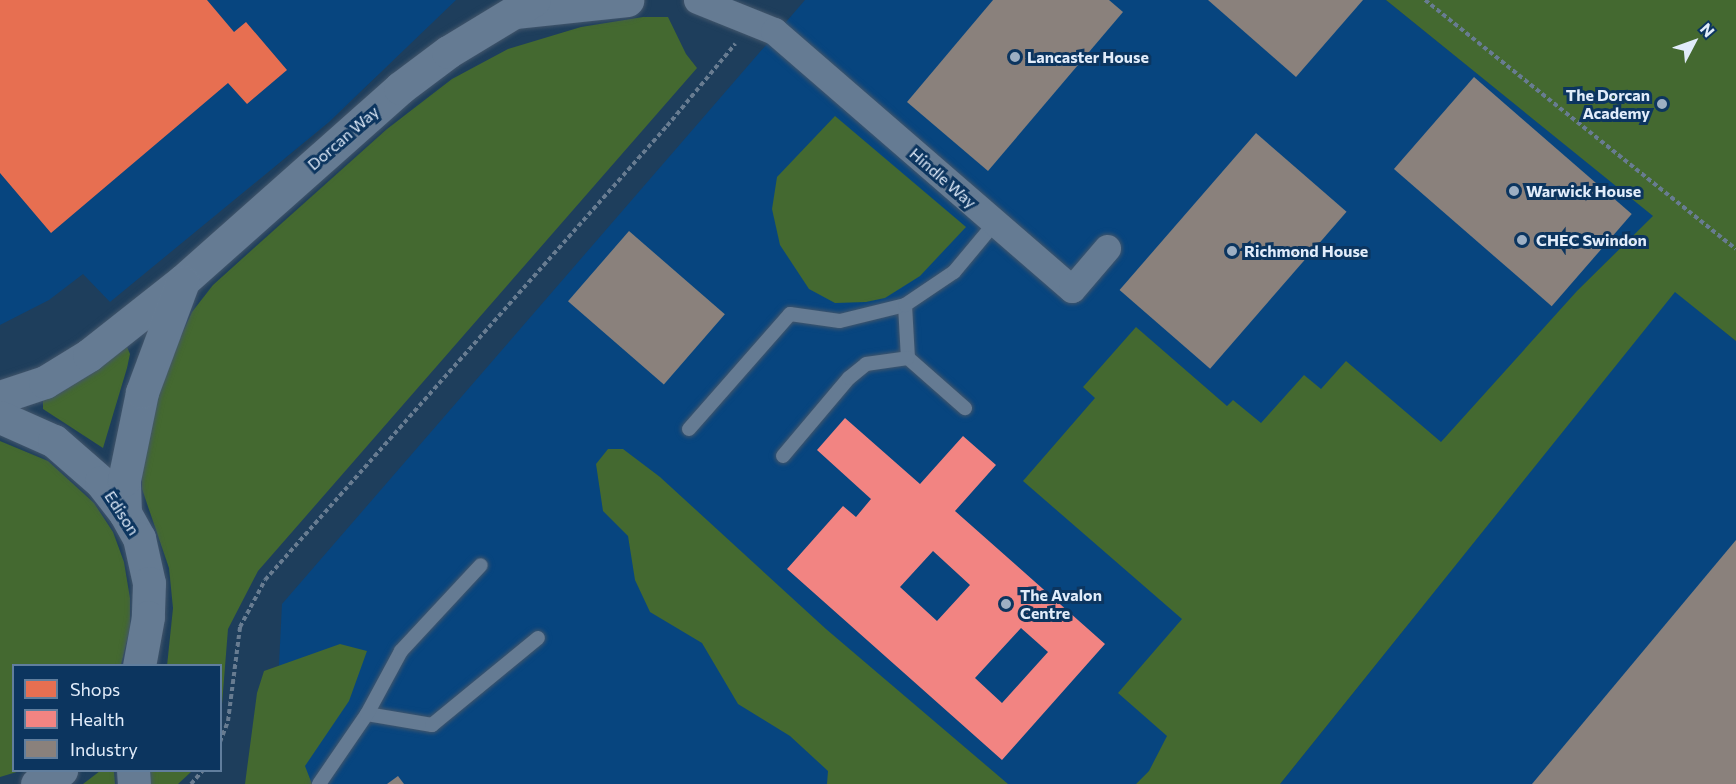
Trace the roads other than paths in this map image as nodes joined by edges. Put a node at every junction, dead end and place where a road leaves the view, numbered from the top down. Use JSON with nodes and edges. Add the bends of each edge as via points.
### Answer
{"nodes":[{"id":1,"x":627,"y":0,"type":"edge"},
{"id":2,"x":697,"y":0,"type":"edge"},
{"id":3,"x":524,"y":6,"type":"edge"},
{"id":4,"x":762,"y":18,"type":"edge"},
{"id":5,"x":994,"y":224,"type":"junction"},
{"id":6,"x":1107,"y":248,"type":"dead end"},
{"id":7,"x":184,"y":280,"type":"junction"},
{"id":8,"x":905,"y":305,"type":"junction"},
{"id":9,"x":908,"y":358,"type":"junction"},
{"id":10,"x":0,"y":397,"type":"edge"},
{"id":11,"x":965,"y":408,"type":"dead end"},
{"id":12,"x":0,"y":417,"type":"edge"},
{"id":13,"x":689,"y":429,"type":"dead end"},
{"id":14,"x":783,"y":456,"type":"dead end"},
{"id":15,"x":125,"y":513,"type":"junction"},
{"id":16,"x":481,"y":565,"type":"dead end"},
{"id":17,"x":538,"y":638,"type":"dead end"},
{"id":18,"x":139,"y":664,"type":"edge"},
{"id":19,"x":367,"y":714,"type":"junction"},
{"id":20,"x":59,"y":772,"type":"edge"},
{"id":21,"x":37,"y":784,"type":"edge"},
{"id":22,"x":319,"y":784,"type":"edge"}],
"edges":[{"from":1,"to":3,"type":"main road","name":"Dorcan Way"},
{"from":2,"to":4,"type":"street","name":"Hindle Way"},
{"from":3,"to":7,"type":"main road","name":"Dorcan Way","via":[[448,52],[400,88]]},
{"from":4,"to":5,"type":"street","name":"Hindle Way"},
{"from":5,"to":6,"type":"street","name":"Hindle Way","via":[[1072,289]]},
{"from":5,"to":8,"type":"lane","via":[[954,272]]},
{"from":7,"to":10,"type":"main road","name":"Dorcan Way","via":[[67,371]]},
{"from":7,"to":15,"type":"main road","name":"Dorcan Way","via":[[141,392],[124,480]]},
{"from":8,"to":9,"type":"lane"},
{"from":8,"to":13,"type":"lane","via":[[840,321],[790,314]]},
{"from":9,"to":11,"type":"lane"},
{"from":9,"to":14,"type":"lane","via":[[866,364],[849,378]]},
{"from":12,"to":15,"type":"main road","name":"Edison","via":[[54,441],[101,482]]},
{"from":15,"to":18,"type":"main road","name":"Edison","via":[[139,538],[149,583],[148,617]]},
{"from":16,"to":19,"type":"lane","via":[[401,651]]},
{"from":17,"to":19,"type":"lane","via":[[432,725]]},
{"from":19,"to":22,"type":"lane"},
{"from":20,"to":21,"type":"main road"}]}
